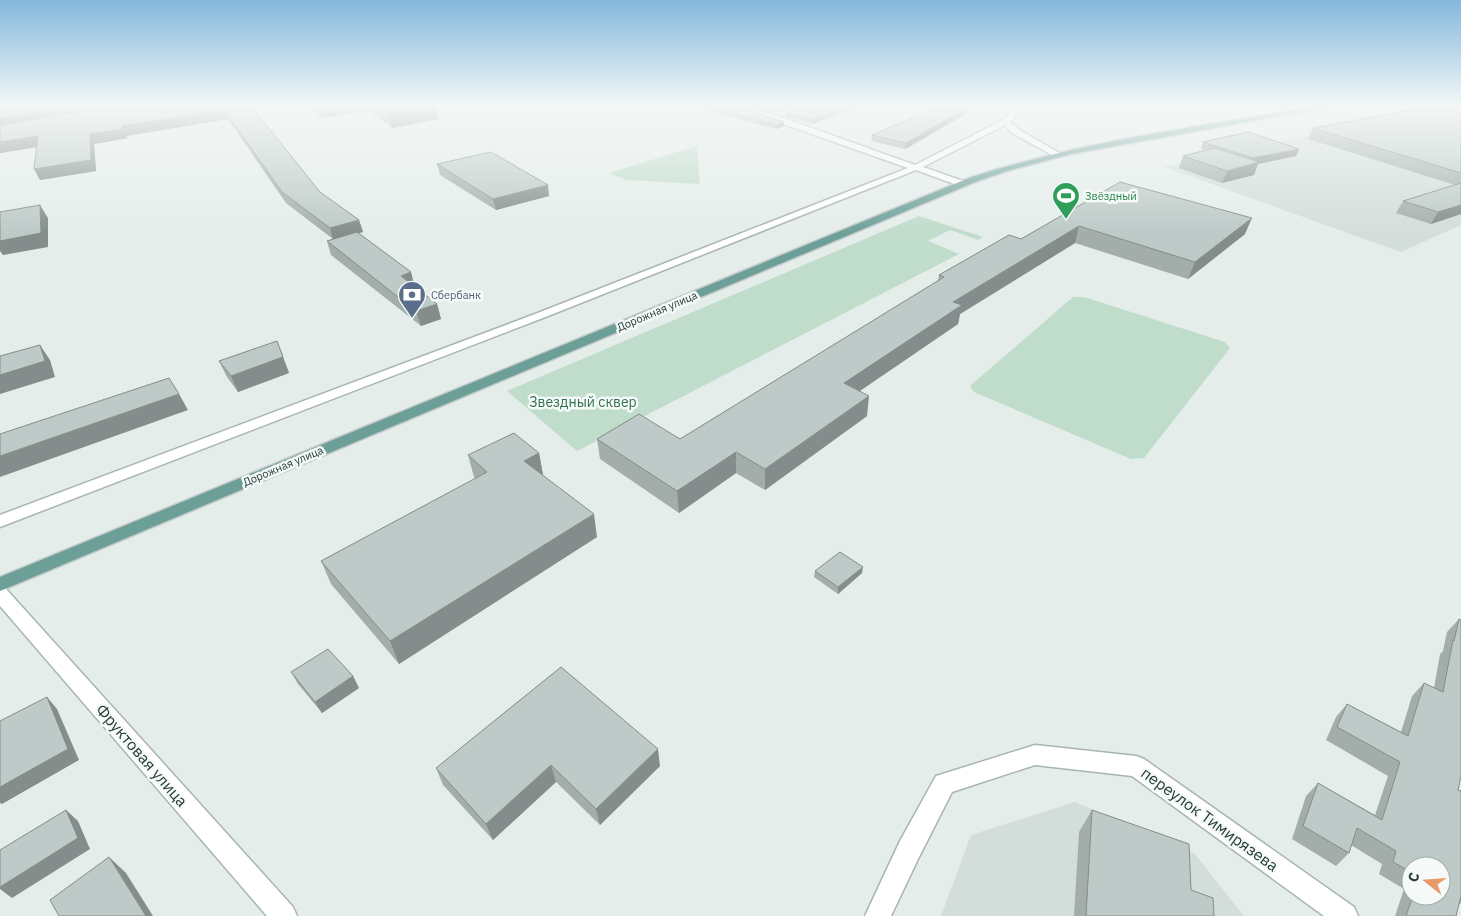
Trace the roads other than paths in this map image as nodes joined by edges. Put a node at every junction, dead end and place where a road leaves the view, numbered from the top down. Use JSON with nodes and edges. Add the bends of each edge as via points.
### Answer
{"nodes":[{"id":1,"x":863,"y":149,"type":"edge"},
{"id":2,"x":953,"y":149,"type":"edge"},
{"id":3,"x":1047,"y":149,"type":"edge"},
{"id":4,"x":1087,"y":149,"type":"edge"},
{"id":5,"x":1057,"y":154,"type":"junction"},
{"id":6,"x":916,"y":167,"type":"junction"},
{"id":7,"x":963,"y":184,"type":"junction"},
{"id":8,"x":0,"y":521,"type":"edge"},
{"id":9,"x":0,"y":584,"type":"edge"},
{"id":10,"x":0,"y":594,"type":"edge"},
{"id":11,"x":284,"y":916,"type":"edge"},
{"id":12,"x":878,"y":916,"type":"edge"},
{"id":13,"x":1345,"y":916,"type":"edge"}],
"edges":[{"from":1,"to":6,"type":"street"},
{"from":2,"to":6,"type":"street"},
{"from":3,"to":5,"type":"street"},
{"from":4,"to":5,"type":"main road","name":"Дорожная улица"},
{"from":5,"to":7,"type":"main road","name":"Дорожная улица"},
{"from":6,"to":7,"type":"street"},
{"from":6,"to":8,"type":"street","via":[[539,316]]},
{"from":7,"to":9,"type":"main road","name":"Дорожная улица"},
{"from":10,"to":11,"type":"street","name":"Фруктовая улица"},
{"from":12,"to":13,"type":"street","name":"переулок Тимирязева","via":[[944,784],[1035,755],[1136,766]]}]}
